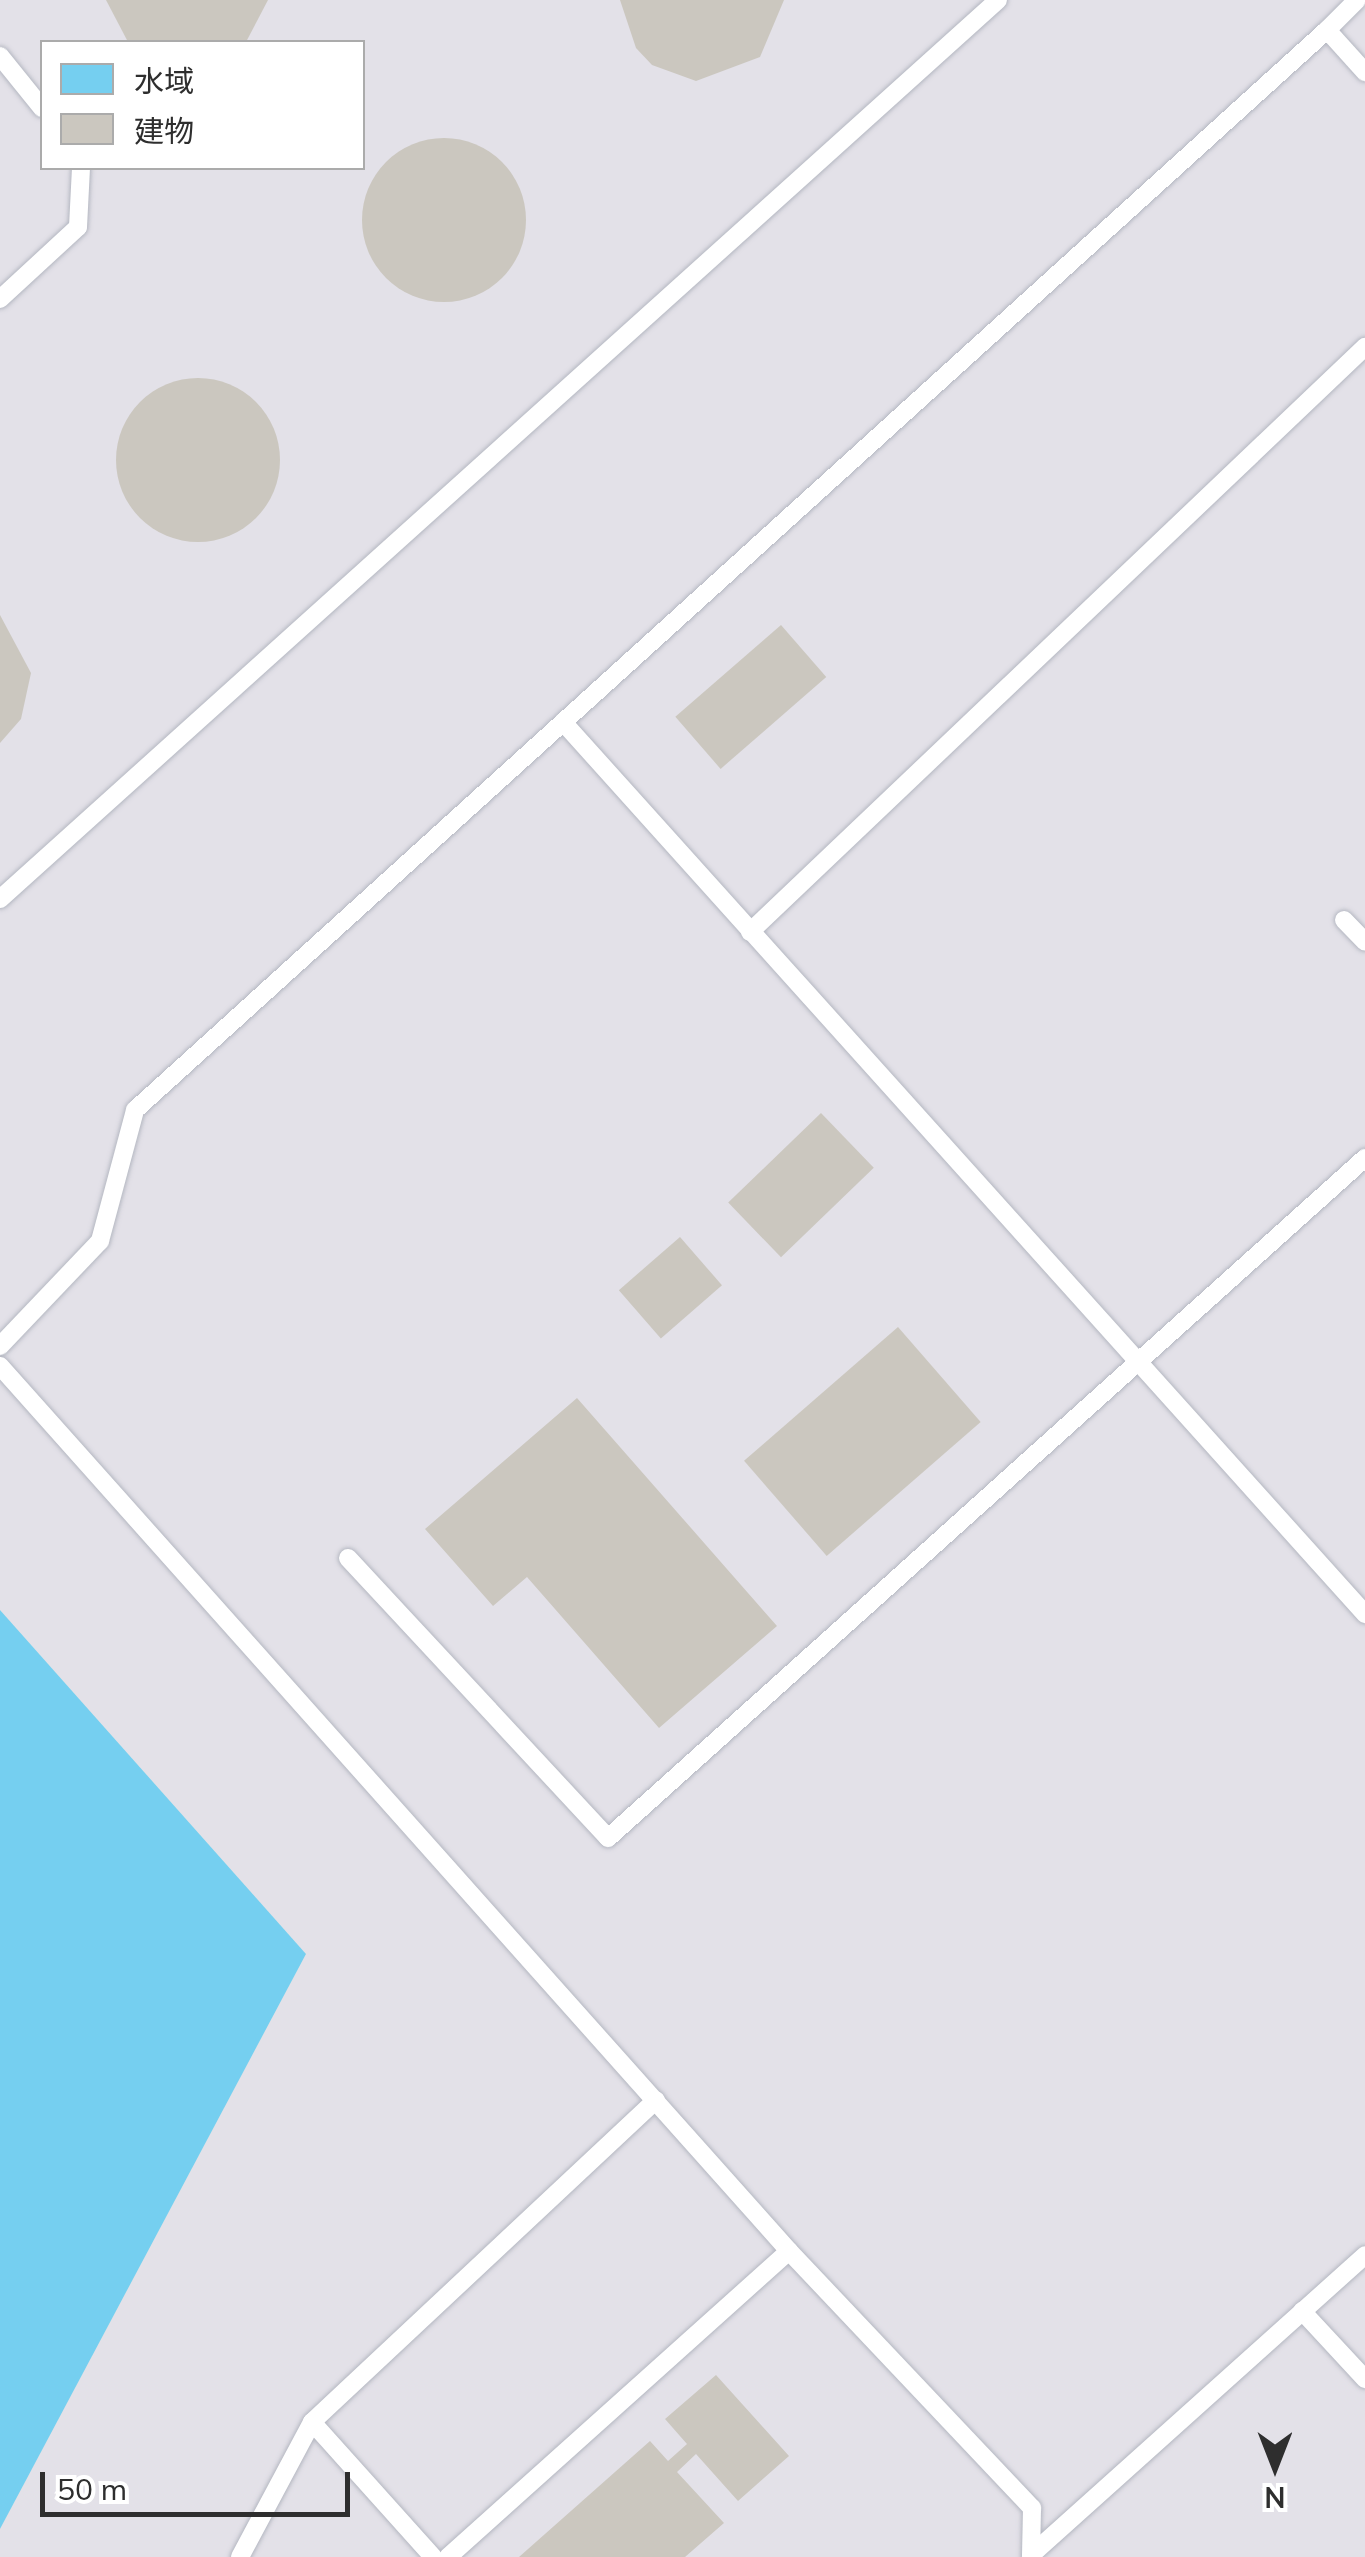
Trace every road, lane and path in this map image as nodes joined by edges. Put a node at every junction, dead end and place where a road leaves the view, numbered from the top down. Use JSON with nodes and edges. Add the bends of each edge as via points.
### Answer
{"nodes":[{"id":1,"x":998,"y":0,"type":"edge"},
{"id":2,"x":1357,"y":0,"type":"edge"},
{"id":3,"x":1327,"y":30,"type":"junction"},
{"id":4,"x":0,"y":56,"type":"edge"},
{"id":5,"x":1365,"y":72,"type":"edge"},
{"id":6,"x":40,"y":106,"type":"edge"},
{"id":7,"x":81,"y":170,"type":"edge"},
{"id":8,"x":0,"y":298,"type":"edge"},
{"id":9,"x":1365,"y":348,"type":"edge"},
{"id":10,"x":564,"y":722,"type":"junction"},
{"id":11,"x":0,"y":899,"type":"edge"},
{"id":12,"x":1344,"y":920,"type":"dead end"},
{"id":13,"x":750,"y":932,"type":"junction"},
{"id":14,"x":1365,"y":942,"type":"edge"},
{"id":15,"x":1365,"y":1158,"type":"edge"},
{"id":16,"x":0,"y":1346,"type":"edge"},
{"id":17,"x":1134,"y":1365,"type":"junction"},
{"id":18,"x":0,"y":1366,"type":"edge"},
{"id":19,"x":348,"y":1558,"type":"dead end"},
{"id":20,"x":1365,"y":1614,"type":"edge"},
{"id":21,"x":656,"y":2100,"type":"junction"},
{"id":22,"x":789,"y":2251,"type":"junction"},
{"id":23,"x":1365,"y":2255,"type":"edge"},
{"id":24,"x":1302,"y":2312,"type":"junction"},
{"id":25,"x":1365,"y":2379,"type":"edge"},
{"id":26,"x":312,"y":2422,"type":"junction"},
{"id":27,"x":1031,"y":2556,"type":"edge"},
{"id":28,"x":240,"y":2557,"type":"edge"},
{"id":29,"x":433,"y":2557,"type":"edge"},
{"id":30,"x":448,"y":2557,"type":"edge"}],
"edges":[{"from":1,"to":11,"type":"lane"},
{"from":2,"to":3,"type":"lane"},
{"from":3,"to":5,"type":"lane"},
{"from":3,"to":10,"type":"lane"},
{"from":4,"to":6,"type":"lane"},
{"from":7,"to":8,"type":"lane","via":[[78,227]]},
{"from":9,"to":13,"type":"lane"},
{"from":10,"to":13,"type":"lane"},
{"from":10,"to":16,"type":"lane","via":[[136,1110],[100,1241]]},
{"from":12,"to":14,"type":"lane"},
{"from":13,"to":17,"type":"lane"},
{"from":15,"to":17,"type":"lane"},
{"from":17,"to":19,"type":"lane","via":[[608,1838]]},
{"from":17,"to":20,"type":"lane"},
{"from":18,"to":21,"type":"lane"},
{"from":21,"to":22,"type":"lane"},
{"from":21,"to":26,"type":"lane"},
{"from":22,"to":27,"type":"lane","via":[[1032,2508]]},
{"from":22,"to":30,"type":"lane"},
{"from":23,"to":24,"type":"lane"},
{"from":24,"to":25,"type":"lane"},
{"from":24,"to":27,"type":"lane"},
{"from":26,"to":28,"type":"lane"},
{"from":26,"to":29,"type":"lane"}]}
